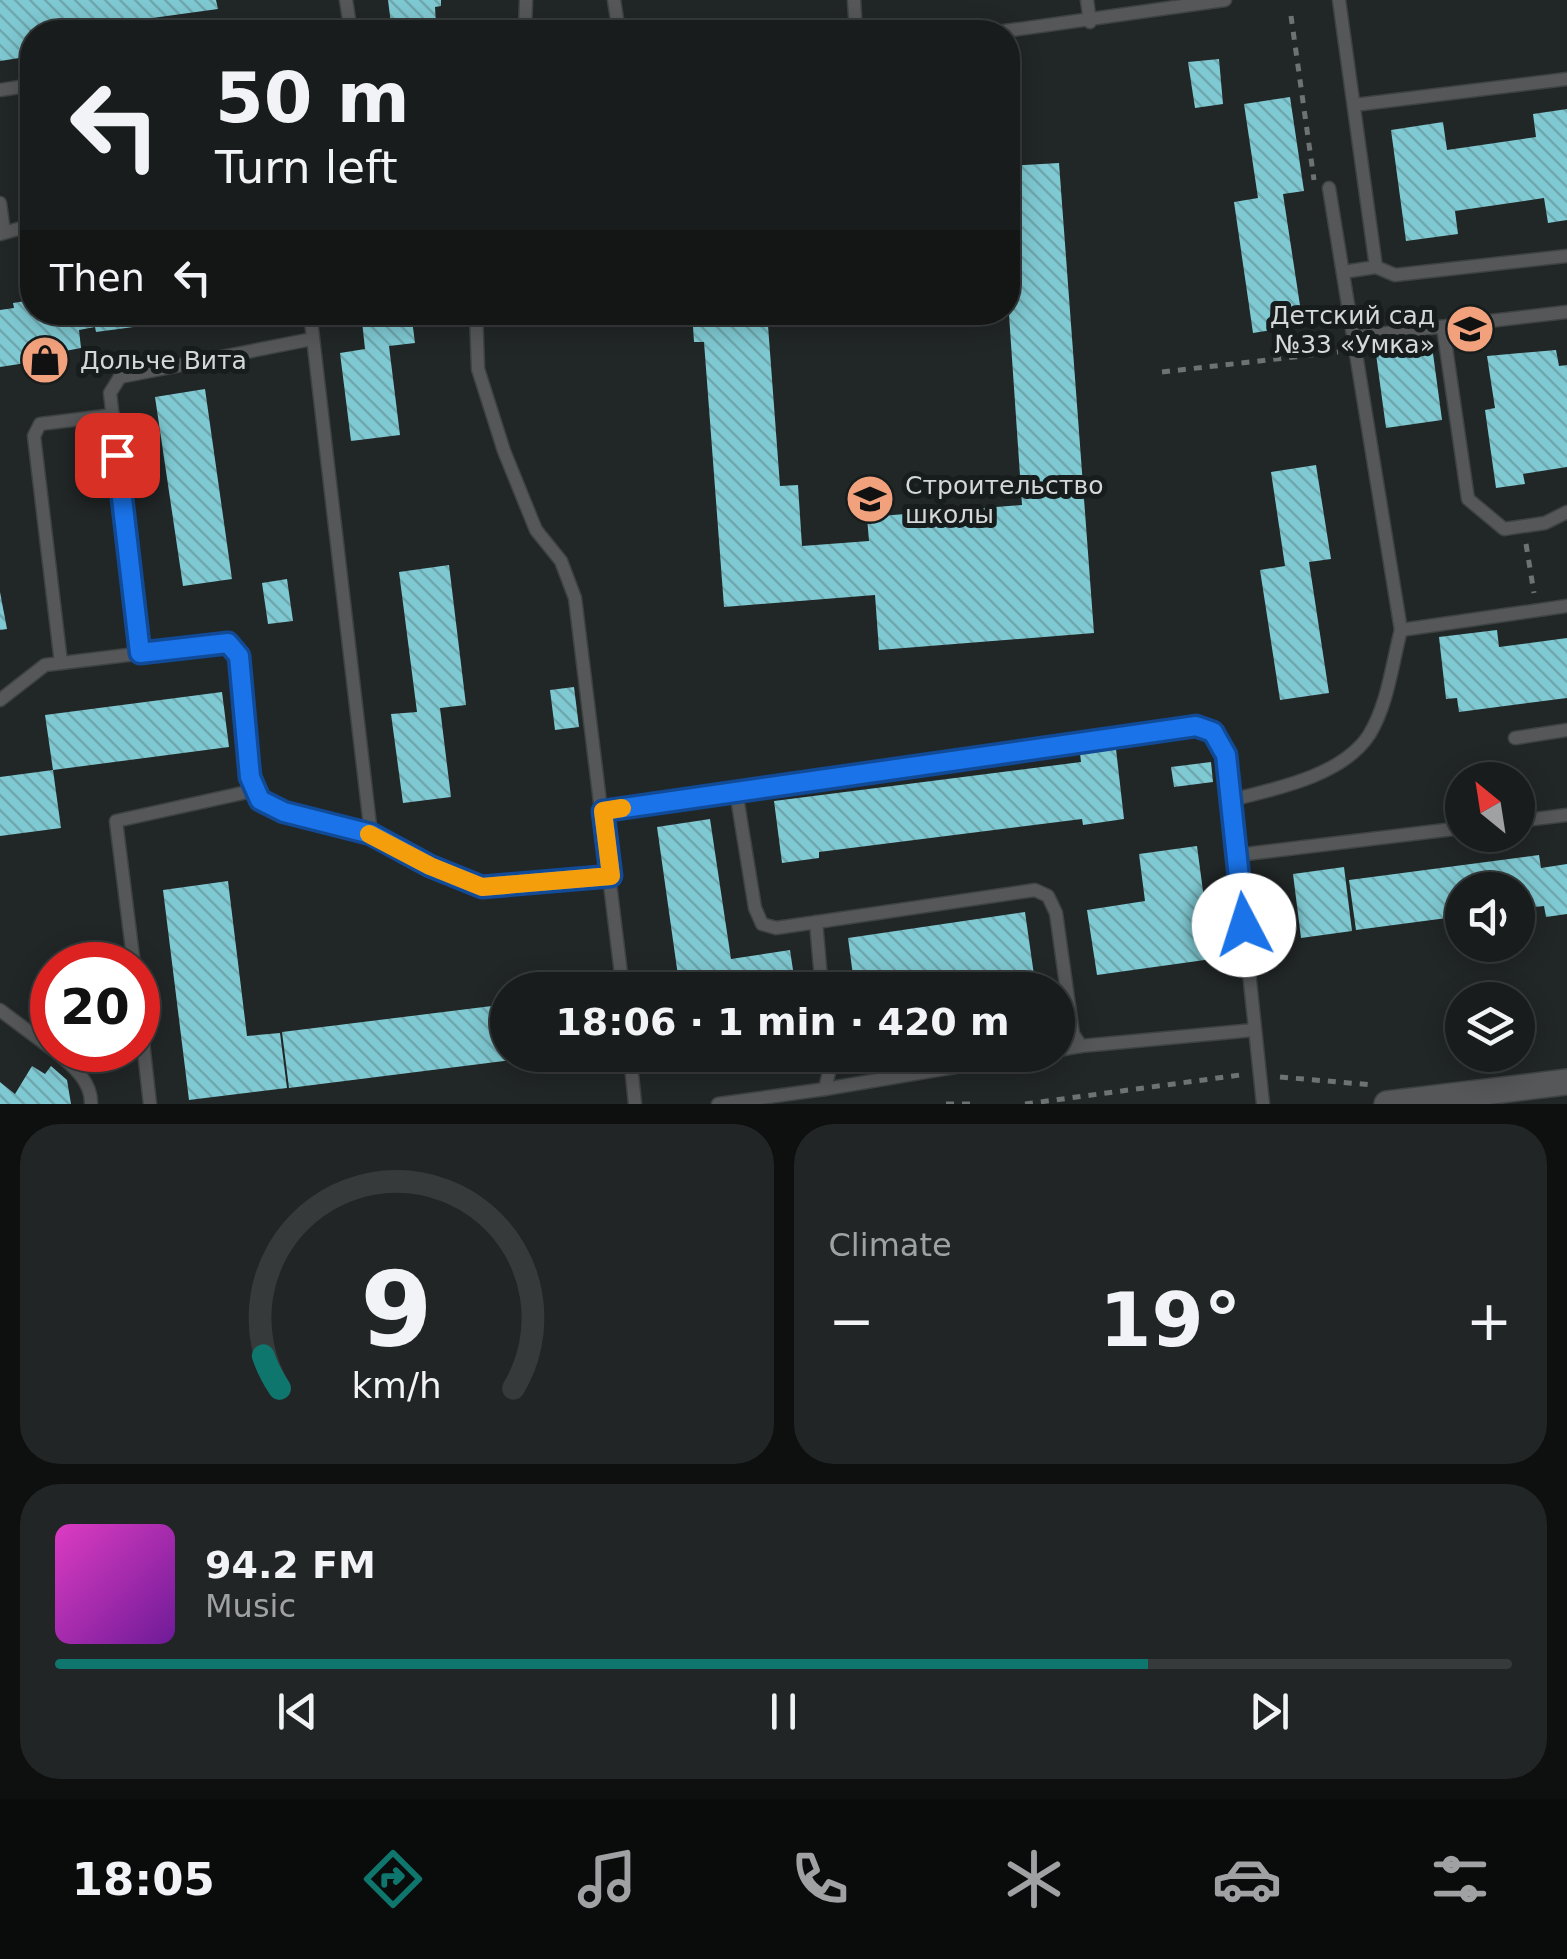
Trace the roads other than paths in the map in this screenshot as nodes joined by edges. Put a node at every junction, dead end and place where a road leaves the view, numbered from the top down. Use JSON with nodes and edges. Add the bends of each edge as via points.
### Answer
{"nodes":[{"id":1,"x":1088,"y":0,"type":"edge"},
{"id":2,"x":1225,"y":0,"type":"edge"},
{"id":3,"x":1339,"y":0,"type":"edge"},
{"id":4,"x":1090,"y":22,"type":"junction"},
{"id":5,"x":1020,"y":30,"type":"edge"},
{"id":6,"x":1567,"y":79,"type":"edge"},
{"id":7,"x":1354,"y":105,"type":"junction"},
{"id":8,"x":1329,"y":188,"type":"road end"},
{"id":9,"x":0,"y":203,"type":"edge"},
{"id":10,"x":2,"y":233,"type":"edge"},
{"id":11,"x":1567,"y":256,"type":"edge"},
{"id":12,"x":1376,"y":267,"type":"junction"},
{"id":13,"x":1343,"y":272,"type":"junction"},
{"id":14,"x":1567,"y":312,"type":"edge"},
{"id":15,"x":311,"y":325,"type":"edge"},
{"id":16,"x":476,"y":325,"type":"edge"},
{"id":17,"x":1442,"y":327,"type":"junction"},
{"id":18,"x":312,"y":339,"type":"junction"},
{"id":19,"x":1354,"y":344,"type":"junction"},
{"id":20,"x":113,"y":415,"type":"junction"},
{"id":21,"x":1567,"y":512,"type":"edge"},
{"id":22,"x":1567,"y":606,"type":"edge"},
{"id":23,"x":1401,"y":630,"type":"junction"},
{"id":24,"x":140,"y":653,"type":"junction"},
{"id":25,"x":61,"y":663,"type":"junction"},
{"id":26,"x":0,"y":700,"type":"edge"},
{"id":27,"x":1567,"y":730,"type":"edge"},
{"id":28,"x":1515,"y":738,"type":"dead end"},
{"id":29,"x":256,"y":790,"type":"junction"},
{"id":30,"x":736,"y":791,"type":"junction"},
{"id":31,"x":1230,"y":800,"type":"junction"},
{"id":32,"x":603,"y":811,"type":"junction"},
{"id":33,"x":1567,"y":815,"type":"edge"},
{"id":34,"x":1535,"y":819,"type":"edge"},
{"id":35,"x":1445,"y":830,"type":"edge"},
{"id":36,"x":371,"y":834,"type":"junction"},
{"id":37,"x":1238,"y":855,"type":"junction"},
{"id":38,"x":611,"y":876,"type":"junction"},
{"id":39,"x":816,"y":922,"type":"junction"},
{"id":40,"x":131,"y":942,"type":"edge"},
{"id":41,"x":621,"y":972,"type":"edge"},
{"id":42,"x":820,"y":972,"type":"edge"},
{"id":43,"x":0,"y":1010,"type":"edge"},
{"id":44,"x":1254,"y":1030,"type":"junction"},
{"id":45,"x":30,"y":1033,"type":"edge"},
{"id":46,"x":1081,"y":1046,"type":"junction"},
{"id":47,"x":1075,"y":1047,"type":"edge"},
{"id":48,"x":80,"y":1072,"type":"edge"},
{"id":49,"x":146,"y":1072,"type":"edge"},
{"id":50,"x":632,"y":1072,"type":"edge"},
{"id":51,"x":829,"y":1072,"type":"edge"},
{"id":52,"x":926,"y":1072,"type":"edge"},
{"id":53,"x":1567,"y":1082,"type":"edge"},
{"id":54,"x":825,"y":1089,"type":"junction"},
{"id":55,"x":1388,"y":1095,"type":"edge"},
{"id":56,"x":91,"y":1104,"type":"edge"},
{"id":57,"x":150,"y":1104,"type":"edge"},
{"id":58,"x":636,"y":1104,"type":"edge"},
{"id":59,"x":718,"y":1104,"type":"edge"},
{"id":60,"x":1262,"y":1104,"type":"edge"}],
"edges":[{"from":1,"to":4,"type":"lane"},
{"from":2,"to":4,"type":"lane"},
{"from":3,"to":7,"type":"lane"},
{"from":4,"to":5,"type":"lane"},
{"from":6,"to":7,"type":"lane"},
{"from":7,"to":12,"type":"lane"},
{"from":8,"to":13,"type":"lane"},
{"from":9,"to":10,"type":"lane"},
{"from":11,"to":12,"type":"lane","via":[[1395,275]]},
{"from":12,"to":13,"type":"lane"},
{"from":13,"to":19,"type":"lane"},
{"from":14,"to":17,"type":"lane"},
{"from":15,"to":18,"type":"lane"},
{"from":16,"to":32,"type":"lane","via":[[478,369],[504,451],[536,530],[561,562],[575,598]]},
{"from":17,"to":19,"type":"lane"},
{"from":17,"to":21,"type":"lane","via":[[1468,499],[1504,529],[1545,524]]},
{"from":18,"to":20,"type":"lane","via":[[120,378],[110,392]]},
{"from":18,"to":36,"type":"lane"},
{"from":19,"to":23,"type":"lane"},
{"from":20,"to":24,"type":"lane"},
{"from":20,"to":25,"type":"lane","via":[[40,424],[34,436]]},
{"from":22,"to":23,"type":"lane"},
{"from":23,"to":31,"type":"lane","via":[[1368,737],[1332,767]]},
{"from":24,"to":25,"type":"lane"},
{"from":24,"to":29,"type":"lane","via":[[228,643],[239,656]]},
{"from":25,"to":26,"type":"lane","via":[[44,665]]},
{"from":27,"to":28,"type":"lane"},
{"from":29,"to":36,"type":"lane","via":[[260,800],[284,812]]},
{"from":29,"to":40,"type":"lane","via":[[116,821]]},
{"from":30,"to":31,"type":"lane","via":[[1196,726],[1213,732],[1226,755]]},
{"from":30,"to":32,"type":"lane"},
{"from":30,"to":39,"type":"lane","via":[[762,924]]},
{"from":31,"to":37,"type":"lane"},
{"from":32,"to":38,"type":"lane"},
{"from":33,"to":34,"type":"lane"},
{"from":35,"to":37,"type":"lane"},
{"from":36,"to":38,"type":"lane","via":[[482,887]]},
{"from":37,"to":44,"type":"lane"},
{"from":38,"to":41,"type":"lane"},
{"from":39,"to":42,"type":"lane"},
{"from":39,"to":46,"type":"lane","via":[[1035,890],[1048,896],[1073,1034]]},
{"from":43,"to":45,"type":"lane"},
{"from":44,"to":46,"type":"lane"},
{"from":44,"to":60,"type":"lane"},
{"from":46,"to":47,"type":"lane"},
{"from":48,"to":56,"type":"lane"},
{"from":49,"to":57,"type":"lane"},
{"from":50,"to":58,"type":"lane"},
{"from":51,"to":54,"type":"lane"},
{"from":52,"to":54,"type":"lane"},
{"from":53,"to":55,"type":"street"},
{"from":54,"to":59,"type":"lane"}]}
